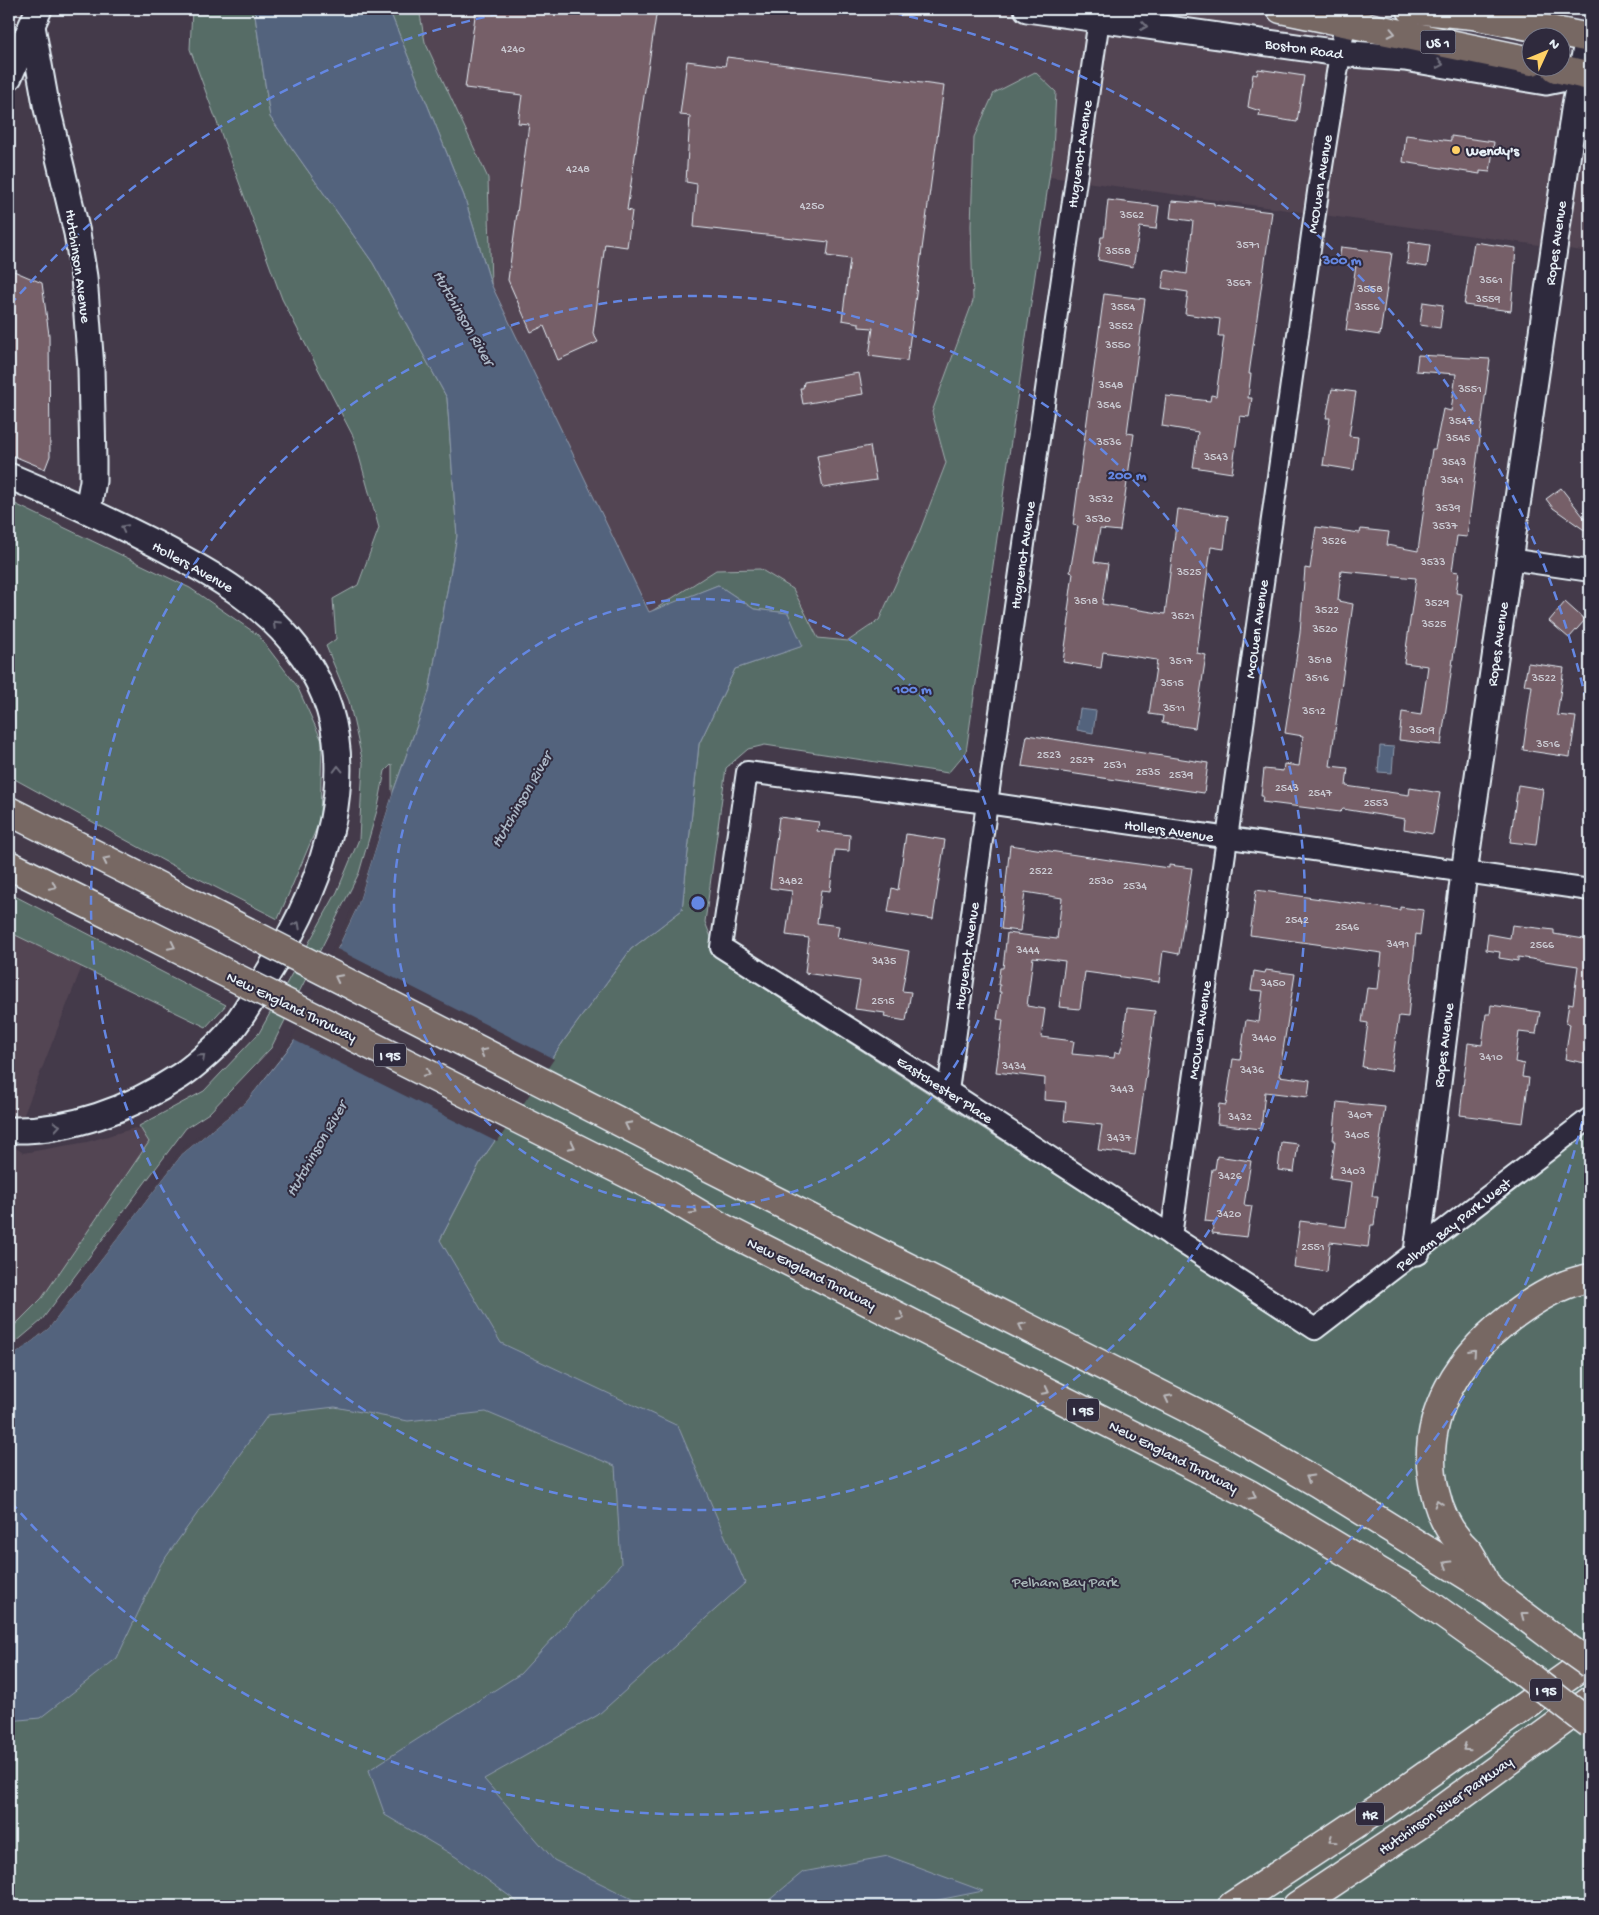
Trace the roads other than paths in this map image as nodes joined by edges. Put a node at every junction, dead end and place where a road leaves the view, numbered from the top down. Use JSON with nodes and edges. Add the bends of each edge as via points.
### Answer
{"nodes":[{"id":1,"x":1027,"y":9,"type":"edge"},
{"id":2,"x":1281,"y":9,"type":"edge"},
{"id":3,"x":1411,"y":9,"type":"edge"},
{"id":4,"x":1469,"y":12,"type":"edge"},
{"id":5,"x":35,"y":17,"type":"edge"},
{"id":6,"x":1099,"y":19,"type":"junction"},
{"id":7,"x":1345,"y":23,"type":"junction"},
{"id":8,"x":1589,"y":38,"type":"edge"},
{"id":9,"x":1340,"y":53,"type":"junction"},
{"id":10,"x":1522,"y":59,"type":"edge"},
{"id":11,"x":1576,"y":73,"type":"edge"},
{"id":12,"x":9,"y":77,"type":"edge"},
{"id":13,"x":9,"y":476,"type":"edge"},
{"id":14,"x":88,"y":509,"type":"junction"},
{"id":15,"x":1509,"y":559,"type":"junction"},
{"id":16,"x":1590,"y":571,"type":"edge"},
{"id":17,"x":747,"y":772,"type":"joint"},
{"id":18,"x":987,"y":803,"type":"junction"},
{"id":19,"x":9,"y":810,"type":"edge"},
{"id":20,"x":1226,"y":838,"type":"junction"},
{"id":21,"x":9,"y":864,"type":"edge"},
{"id":22,"x":1464,"y":873,"type":"junction"},
{"id":23,"x":1590,"y":890,"type":"edge"},
{"id":24,"x":948,"y":1091,"type":"junction"},
{"id":25,"x":1590,"y":1118,"type":"edge"},
{"id":26,"x":9,"y":1130,"type":"edge"},
{"id":27,"x":1171,"y":1236,"type":"junction"},
{"id":28,"x":1417,"y":1252,"type":"junction"},
{"id":29,"x":1590,"y":1278,"type":"edge"},
{"id":30,"x":1315,"y":1329,"type":"joint"},
{"id":31,"x":1489,"y":1589,"type":"junction"},
{"id":32,"x":1590,"y":1646,"type":"edge"},
{"id":33,"x":1590,"y":1660,"type":"edge"},
{"id":34,"x":1590,"y":1664,"type":"edge"},
{"id":35,"x":1555,"y":1685,"type":"junction"},
{"id":36,"x":1590,"y":1701,"type":"edge"},
{"id":37,"x":1590,"y":1724,"type":"edge"},
{"id":38,"x":1232,"y":1906,"type":"edge"},
{"id":39,"x":1297,"y":1906,"type":"edge"}],
"edges":[{"from":1,"to":6,"type":"street","name":"Boston Road"},
{"from":2,"to":7,"type":"main road","name":"Boston Road","number":"US 1"},
{"from":3,"to":4,"type":"main road","number":"US 1"},
{"from":4,"to":8,"type":"main road","number":"US 1"},
{"from":5,"to":12,"type":"street"},
{"from":5,"to":14,"type":"street","name":"Hutchinson Avenue","via":[[46,104],[77,233],[84,277],[91,368],[94,481]]},
{"from":6,"to":9,"type":"street","name":"Boston Road","one_way":true},
{"from":6,"to":18,"type":"street","name":"Huguenot Avenue"},
{"from":7,"to":9,"type":"street","name":"McOwen Avenue"},
{"from":7,"to":10,"type":"main road","name":"Boston Road","number":"US 1","one_way":true},
{"from":8,"to":11,"type":"street","name":"Ropes Avenue"},
{"from":9,"to":11,"type":"street","name":"Boston Road","one_way":true,"via":[[1404,58],[1546,82]]},
{"from":9,"to":20,"type":"street","name":"McOwen Avenue"},
{"from":11,"to":15,"type":"street","name":"Ropes Avenue"},
{"from":13,"to":14,"type":"street","name":"Hollers Avenue"},
{"from":26,"to":14,"type":"street","name":"Hollers Avenue","one_way":true,"via":[[24,1131],[80,1122],[140,1099],[181,1075],[232,1030],[298,925],[327,845],[338,795],[336,740],[330,716],[304,658],[280,628],[236,589]]},
{"from":15,"to":16,"type":"street"},
{"from":15,"to":22,"type":"street","name":"Ropes Avenue"},
{"from":17,"to":18,"type":"street","name":"Hollers Avenue"},
{"from":17,"to":24,"type":"street","name":"Eastchester Place","via":[[721,946]]},
{"from":18,"to":20,"type":"street","name":"Hollers Avenue"},
{"from":18,"to":24,"type":"street","name":"Huguenot Avenue"},
{"from":31,"to":19,"type":"main road","one_way":true,"bridge":true,"via":[[1318,1483],[1193,1411]]},
{"from":20,"to":22,"type":"street","name":"Hollers Avenue"},
{"from":20,"to":27,"type":"street","name":"McOwen Avenue"},
{"from":21,"to":37,"type":"main road","name":"New England Thruway","number":"I 95","one_way":true,"bridge":true,"via":[[652,1186],[723,1228],[1249,1494],[1408,1589]]},
{"from":22,"to":23,"type":"street","name":"Hollers Avenue"},
{"from":22,"to":28,"type":"street","name":"Ropes Avenue"},
{"from":24,"to":27,"type":"street","name":"Eastchester Place"},
{"from":25,"to":28,"type":"street","name":"Pelham Bay Park West"},
{"from":27,"to":30,"type":"street","name":"Eastchester Place"},
{"from":28,"to":30,"type":"street","name":"Pelham Bay Park West"},
{"from":31,"to":29,"type":"main road","one_way":true,"via":[[1469,1553],[1451,1532],[1437,1503],[1431,1458],[1436,1416],[1453,1378],[1498,1328],[1548,1293]]},
{"from":34,"to":31,"type":"main road","one_way":true,"bridge":true},
{"from":32,"to":35,"type":"main road"},
{"from":33,"to":35,"type":"main road","number":"HR"},
{"from":35,"to":38,"type":"main road","number":"HR","one_way":true},
{"from":36,"to":39,"type":"main road","name":"Hutchinson River Parkway","number":"HR","via":[[1438,1812]]}]}
